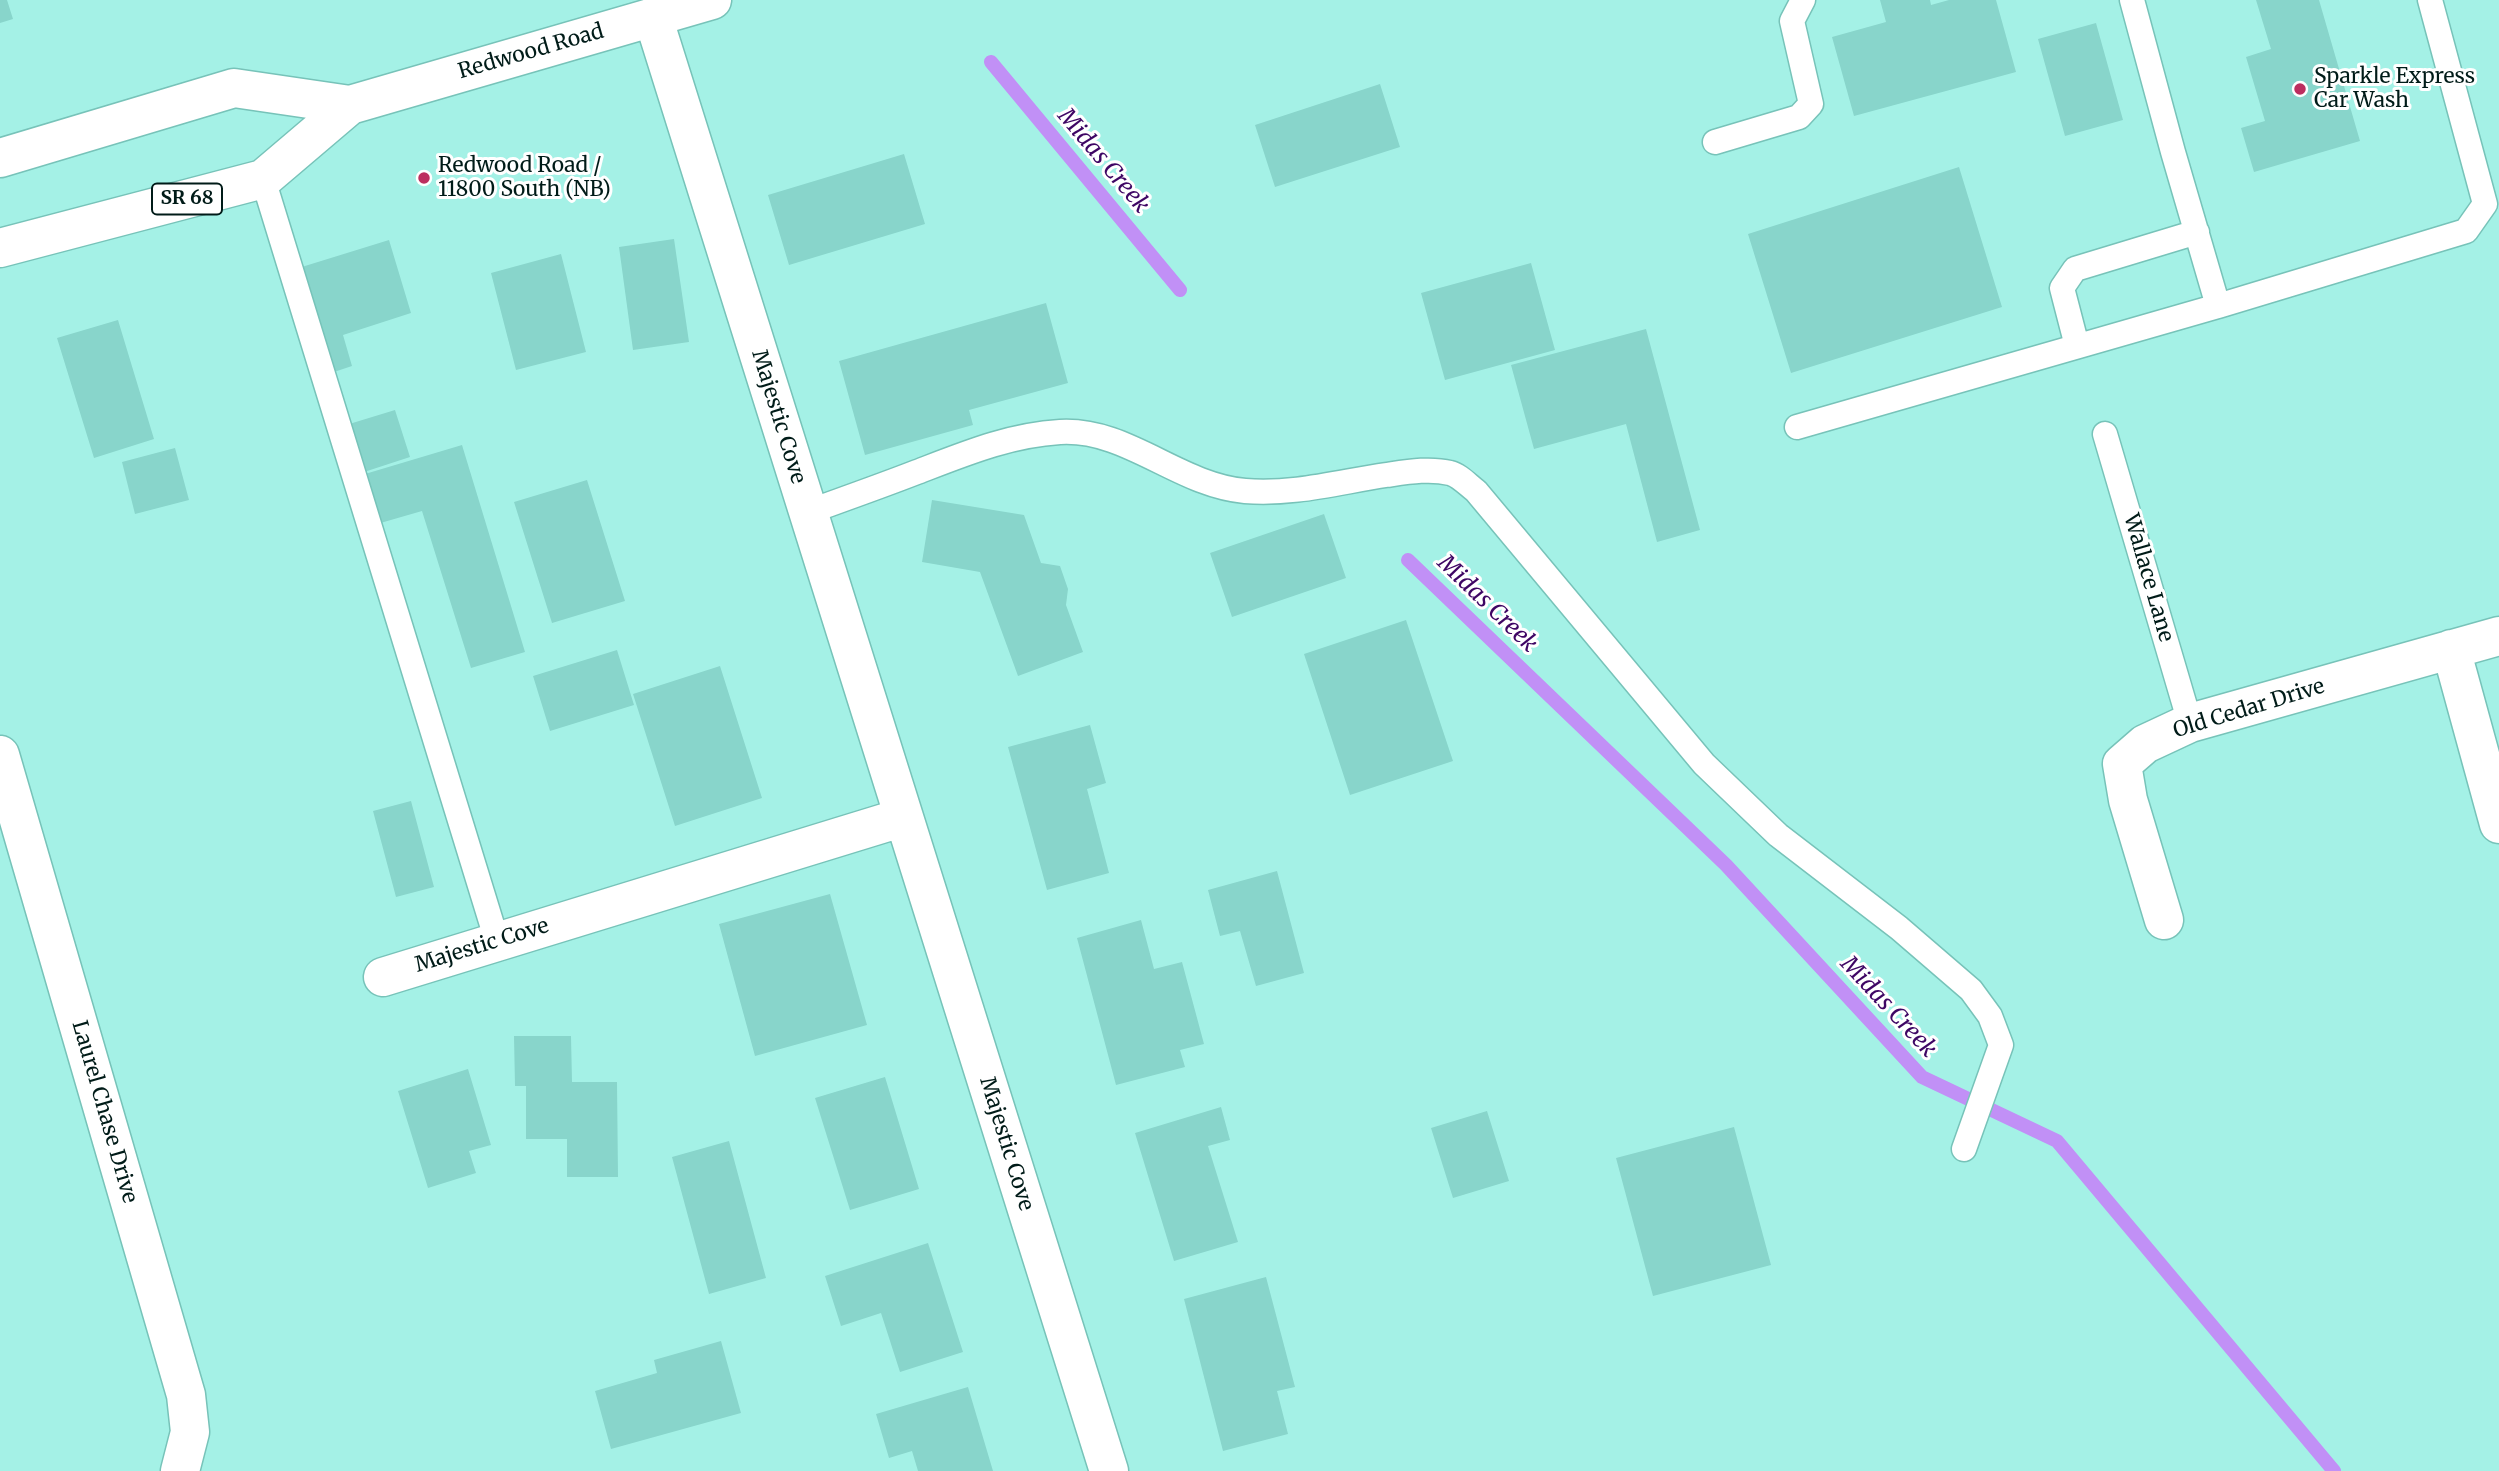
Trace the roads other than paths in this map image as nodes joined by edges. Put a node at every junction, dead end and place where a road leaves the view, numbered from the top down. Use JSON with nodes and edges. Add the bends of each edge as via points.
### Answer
{"nodes":[{"id":1,"x":712,"y":0,"type":"edge"},
{"id":2,"x":1803,"y":0,"type":"edge"},
{"id":3,"x":2132,"y":0,"type":"edge"},
{"id":4,"x":2430,"y":0,"type":"edge"},
{"id":5,"x":653,"y":17,"type":"junction"},
{"id":6,"x":350,"y":105,"type":"junction"},
{"id":7,"x":1715,"y":142,"type":"dead end"},
{"id":8,"x":0,"y":158,"type":"edge"},
{"id":9,"x":263,"y":179,"type":"junction"},
{"id":10,"x":2197,"y":232,"type":"junction"},
{"id":11,"x":0,"y":248,"type":"edge"},
{"id":12,"x":2218,"y":306,"type":"junction"},
{"id":13,"x":2077,"y":346,"type":"junction"},
{"id":14,"x":1797,"y":427,"type":"dead end"},
{"id":15,"x":2105,"y":434,"type":"dead end"},
{"id":16,"x":808,"y":512,"type":"junction"},
{"id":17,"x":2499,"y":636,"type":"edge"},
{"id":18,"x":2451,"y":649,"type":"junction"},
{"id":19,"x":2190,"y":723,"type":"junction"},
{"id":20,"x":0,"y":755,"type":"edge"},
{"id":21,"x":904,"y":817,"type":"junction"},
{"id":22,"x":2499,"y":824,"type":"edge"},
{"id":23,"x":2164,"y":920,"type":"dead end"},
{"id":24,"x":497,"y":942,"type":"junction"},
{"id":25,"x":383,"y":977,"type":"dead end"},
{"id":26,"x":1964,"y":1149,"type":"dead end"},
{"id":27,"x":180,"y":1471,"type":"edge"},
{"id":28,"x":1109,"y":1471,"type":"edge"}],
"edges":[{"from":1,"to":5,"type":"street","name":"Redwood Road","number":"SR 68"},
{"from":2,"to":7,"type":"lane","via":[[1792,21],[1811,104],[1799,117]]},
{"from":3,"to":10,"type":"lane"},
{"from":4,"to":12,"type":"lane","via":[[2485,204],[2466,232]]},
{"from":5,"to":6,"type":"street","name":"Redwood Road","number":"SR 68"},
{"from":5,"to":16,"type":"street","name":"Majestic Cove"},
{"from":6,"to":8,"type":"street","name":"Redwood Road","number":"SR 68","via":[[234,88]]},
{"from":6,"to":9,"type":"street","name":"Redwood Road","number":"SR 68"},
{"from":9,"to":11,"type":"street","name":"Redwood Road","number":"SR 68"},
{"from":9,"to":24,"type":"lane"},
{"from":10,"to":12,"type":"lane"},
{"from":10,"to":13,"type":"lane","via":[[2075,269],[2062,288]]},
{"from":12,"to":13,"type":"lane"},
{"from":13,"to":14,"type":"lane"},
{"from":15,"to":19,"type":"lane","name":"Wallace Lane"},
{"from":16,"to":21,"type":"street","name":"Majestic Cove"},
{"from":16,"to":26,"type":"lane","via":[[1006,440],[1063,432],[1094,435],[1184,475],[1242,491],[1306,489],[1403,472],[1452,473],[1476,491],[1704,764],[1778,835],[1971,990],[1990,1016],[2001,1045]]},
{"from":17,"to":18,"type":"street","name":"Old Cedar Drive"},
{"from":18,"to":19,"type":"street","name":"Old Cedar Drive"},
{"from":18,"to":22,"type":"street"},
{"from":19,"to":23,"type":"street","name":"Old Cedar Drive","via":[[2145,744],[2122,764],[2127,800]]},
{"from":20,"to":27,"type":"street","name":"Laurel Chase Drive","via":[[186,1395],[190,1433]]},
{"from":21,"to":24,"type":"street","name":"Majestic Cove"},
{"from":21,"to":28,"type":"street","name":"Majestic Cove"},
{"from":24,"to":25,"type":"street","name":"Majestic Cove"}]}
